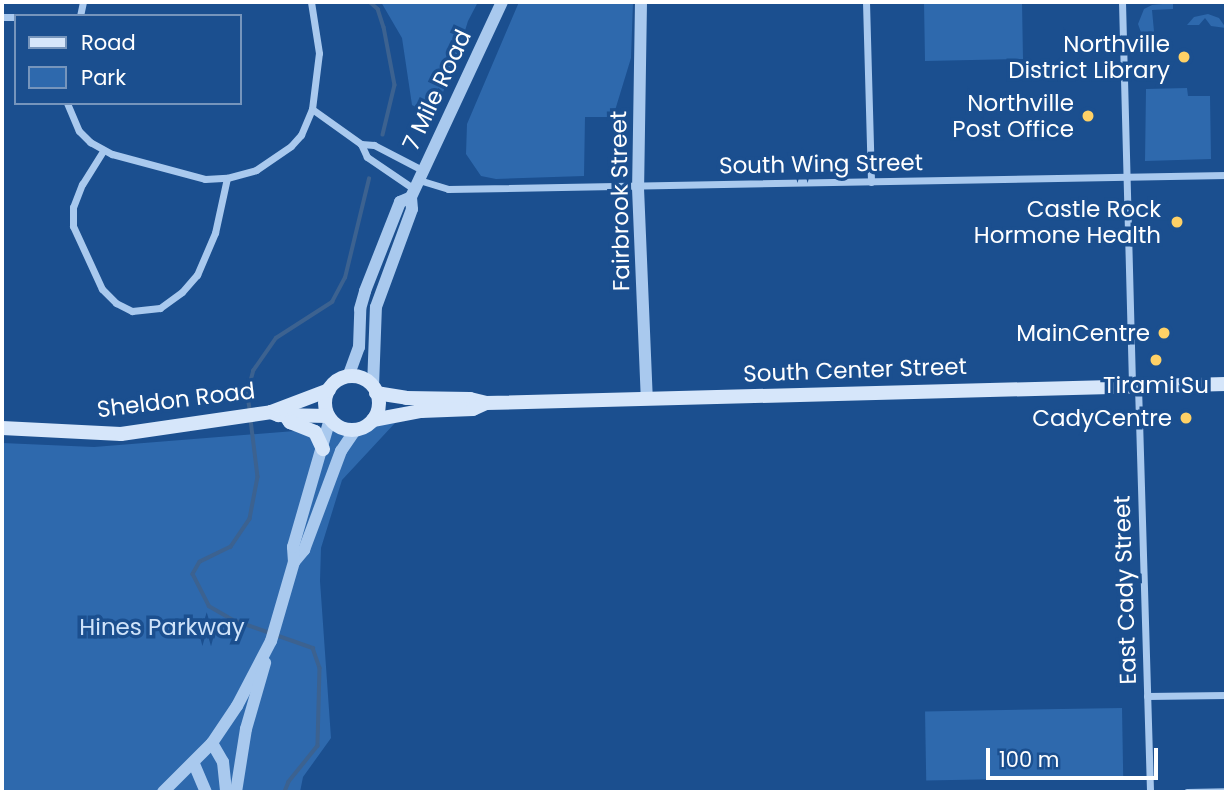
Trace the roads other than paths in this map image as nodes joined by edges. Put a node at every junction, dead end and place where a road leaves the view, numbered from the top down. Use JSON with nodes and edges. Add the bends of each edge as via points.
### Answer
{"nodes":[{"id":1,"x":311,"y":2,"type":"edge"},
{"id":2,"x":502,"y":2,"type":"edge"},
{"id":3,"x":641,"y":2,"type":"edge"},
{"id":4,"x":866,"y":2,"type":"edge"},
{"id":5,"x":1122,"y":2,"type":"edge"},
{"id":6,"x":68,"y":105,"type":"edge"},
{"id":7,"x":312,"y":109,"type":"junction"},
{"id":8,"x":360,"y":144,"type":"junction"},
{"id":9,"x":103,"y":151,"type":"junction"},
{"id":10,"x":1226,"y":175,"type":"edge"},
{"id":11,"x":1127,"y":176,"type":"junction"},
{"id":12,"x":227,"y":178,"type":"junction"},
{"id":13,"x":871,"y":182,"type":"junction"},
{"id":14,"x":416,"y":184,"type":"junction"},
{"id":15,"x":638,"y":188,"type":"junction"},
{"id":16,"x":348,"y":377,"type":"junction"},
{"id":17,"x":1226,"y":384,"type":"edge"},
{"id":18,"x":1135,"y":386,"type":"junction"},
{"id":19,"x":329,"y":390,"type":"junction"},
{"id":20,"x":375,"y":390,"type":"junction"},
{"id":21,"x":647,"y":399,"type":"junction"},
{"id":22,"x":486,"y":403,"type":"junction"},
{"id":23,"x":272,"y":413,"type":"junction"},
{"id":24,"x":329,"y":418,"type":"junction"},
{"id":25,"x":373,"y":419,"type":"junction"},
{"id":26,"x":2,"y":428,"type":"edge"},
{"id":27,"x":355,"y":430,"type":"junction"},
{"id":28,"x":323,"y":449,"type":"junction"},
{"id":29,"x":294,"y":562,"type":"junction"},
{"id":30,"x":270,"y":643,"type":"junction"},
{"id":31,"x":1226,"y":695,"type":"edge"},
{"id":32,"x":1147,"y":696,"type":"junction"},
{"id":33,"x":212,"y":743,"type":"junction"},
{"id":34,"x":194,"y":764,"type":"junction"},
{"id":35,"x":1226,"y":791,"type":"edge"},
{"id":36,"x":163,"y":792,"type":"edge"},
{"id":37,"x":206,"y":792,"type":"edge"},
{"id":38,"x":226,"y":792,"type":"edge"},
{"id":39,"x":236,"y":792,"type":"edge"},
{"id":40,"x":1150,"y":792,"type":"edge"},
{"id":41,"x":1187,"y":792,"type":"edge"}],
"edges":[{"from":1,"to":7,"type":"street","via":[[319,52]]},
{"from":2,"to":14,"type":"street","name":"7 Mile Road"},
{"from":3,"to":15,"type":"street","name":"Fairbrook Street"},
{"from":4,"to":13,"type":"street"},
{"from":5,"to":11,"type":"street","name":"East Cady Street"},
{"from":6,"to":9,"type":"street","via":[[79,131]]},
{"from":7,"to":8,"type":"street"},
{"from":7,"to":12,"type":"street","via":[[301,135],[282,154],[256,170]]},
{"from":8,"to":14,"type":"street","via":[[367,157]]},
{"from":8,"to":14,"type":"street","via":[[374,145]]},
{"from":9,"to":12,"type":"street","via":[[205,179]]},
{"from":9,"to":12,"type":"street","via":[[73,207],[73,226],[102,289],[132,311],[160,308],[197,275],[215,233]]},
{"from":10,"to":11,"type":"street","name":"South Wing Street"},
{"from":11,"to":13,"type":"street","name":"South Wing Street"},
{"from":11,"to":18,"type":"street","name":"East Cady Street"},
{"from":13,"to":15,"type":"street","name":"South Wing Street"},
{"from":14,"to":15,"type":"street","name":"South Wing Street","via":[[448,189]]},
{"from":14,"to":16,"type":"street","name":"7 Mile Road","via":[[400,202],[365,291],[359,347]]},
{"from":14,"to":20,"type":"street","name":"7 Mile Road","via":[[412,209],[376,307]]},
{"from":15,"to":21,"type":"street","name":"Fairbrook Street"},
{"from":16,"to":19,"type":"main road"},
{"from":16,"to":20,"type":"main road","via":[[362,378]]},
{"from":17,"to":18,"type":"main road","name":"South Center Street"},
{"from":18,"to":21,"type":"main road","name":"South Center Street"},
{"from":18,"to":32,"type":"street","name":"East Cady Street"},
{"from":19,"to":23,"type":"main road","name":"Sheldon Road"},
{"from":19,"to":24,"type":"main road","via":[[325,400]]},
{"from":20,"to":22,"type":"main road","name":"South Center Street","via":[[406,398]]},
{"from":20,"to":25,"type":"main road","via":[[378,407]]},
{"from":21,"to":22,"type":"main road","name":"South Center Street"},
{"from":22,"to":25,"type":"main road","name":"South Center Street","via":[[472,410],[421,411]]},
{"from":23,"to":24,"type":"main road","name":"Sheldon Road"},
{"from":23,"to":26,"type":"main road","name":"Sheldon Road","via":[[121,434]]},
{"from":23,"to":28,"type":"main road","via":[[315,432]]},
{"from":24,"to":27,"type":"main road","via":[[341,428]]},
{"from":24,"to":28,"type":"street"},
{"from":25,"to":27,"type":"main road"},
{"from":27,"to":29,"type":"street","via":[[341,451],[304,550]]},
{"from":28,"to":29,"type":"street","via":[[293,547]]},
{"from":29,"to":30,"type":"street"},
{"from":30,"to":33,"type":"street"},
{"from":30,"to":39,"type":"street","via":[[246,729]]},
{"from":31,"to":32,"type":"street"},
{"from":32,"to":40,"type":"street","name":"East Cady Street"},
{"from":33,"to":34,"type":"street"},
{"from":33,"to":38,"type":"street","via":[[223,762]]},
{"from":34,"to":36,"type":"street"},
{"from":34,"to":37,"type":"street"},
{"from":35,"to":41,"type":"street"}]}
